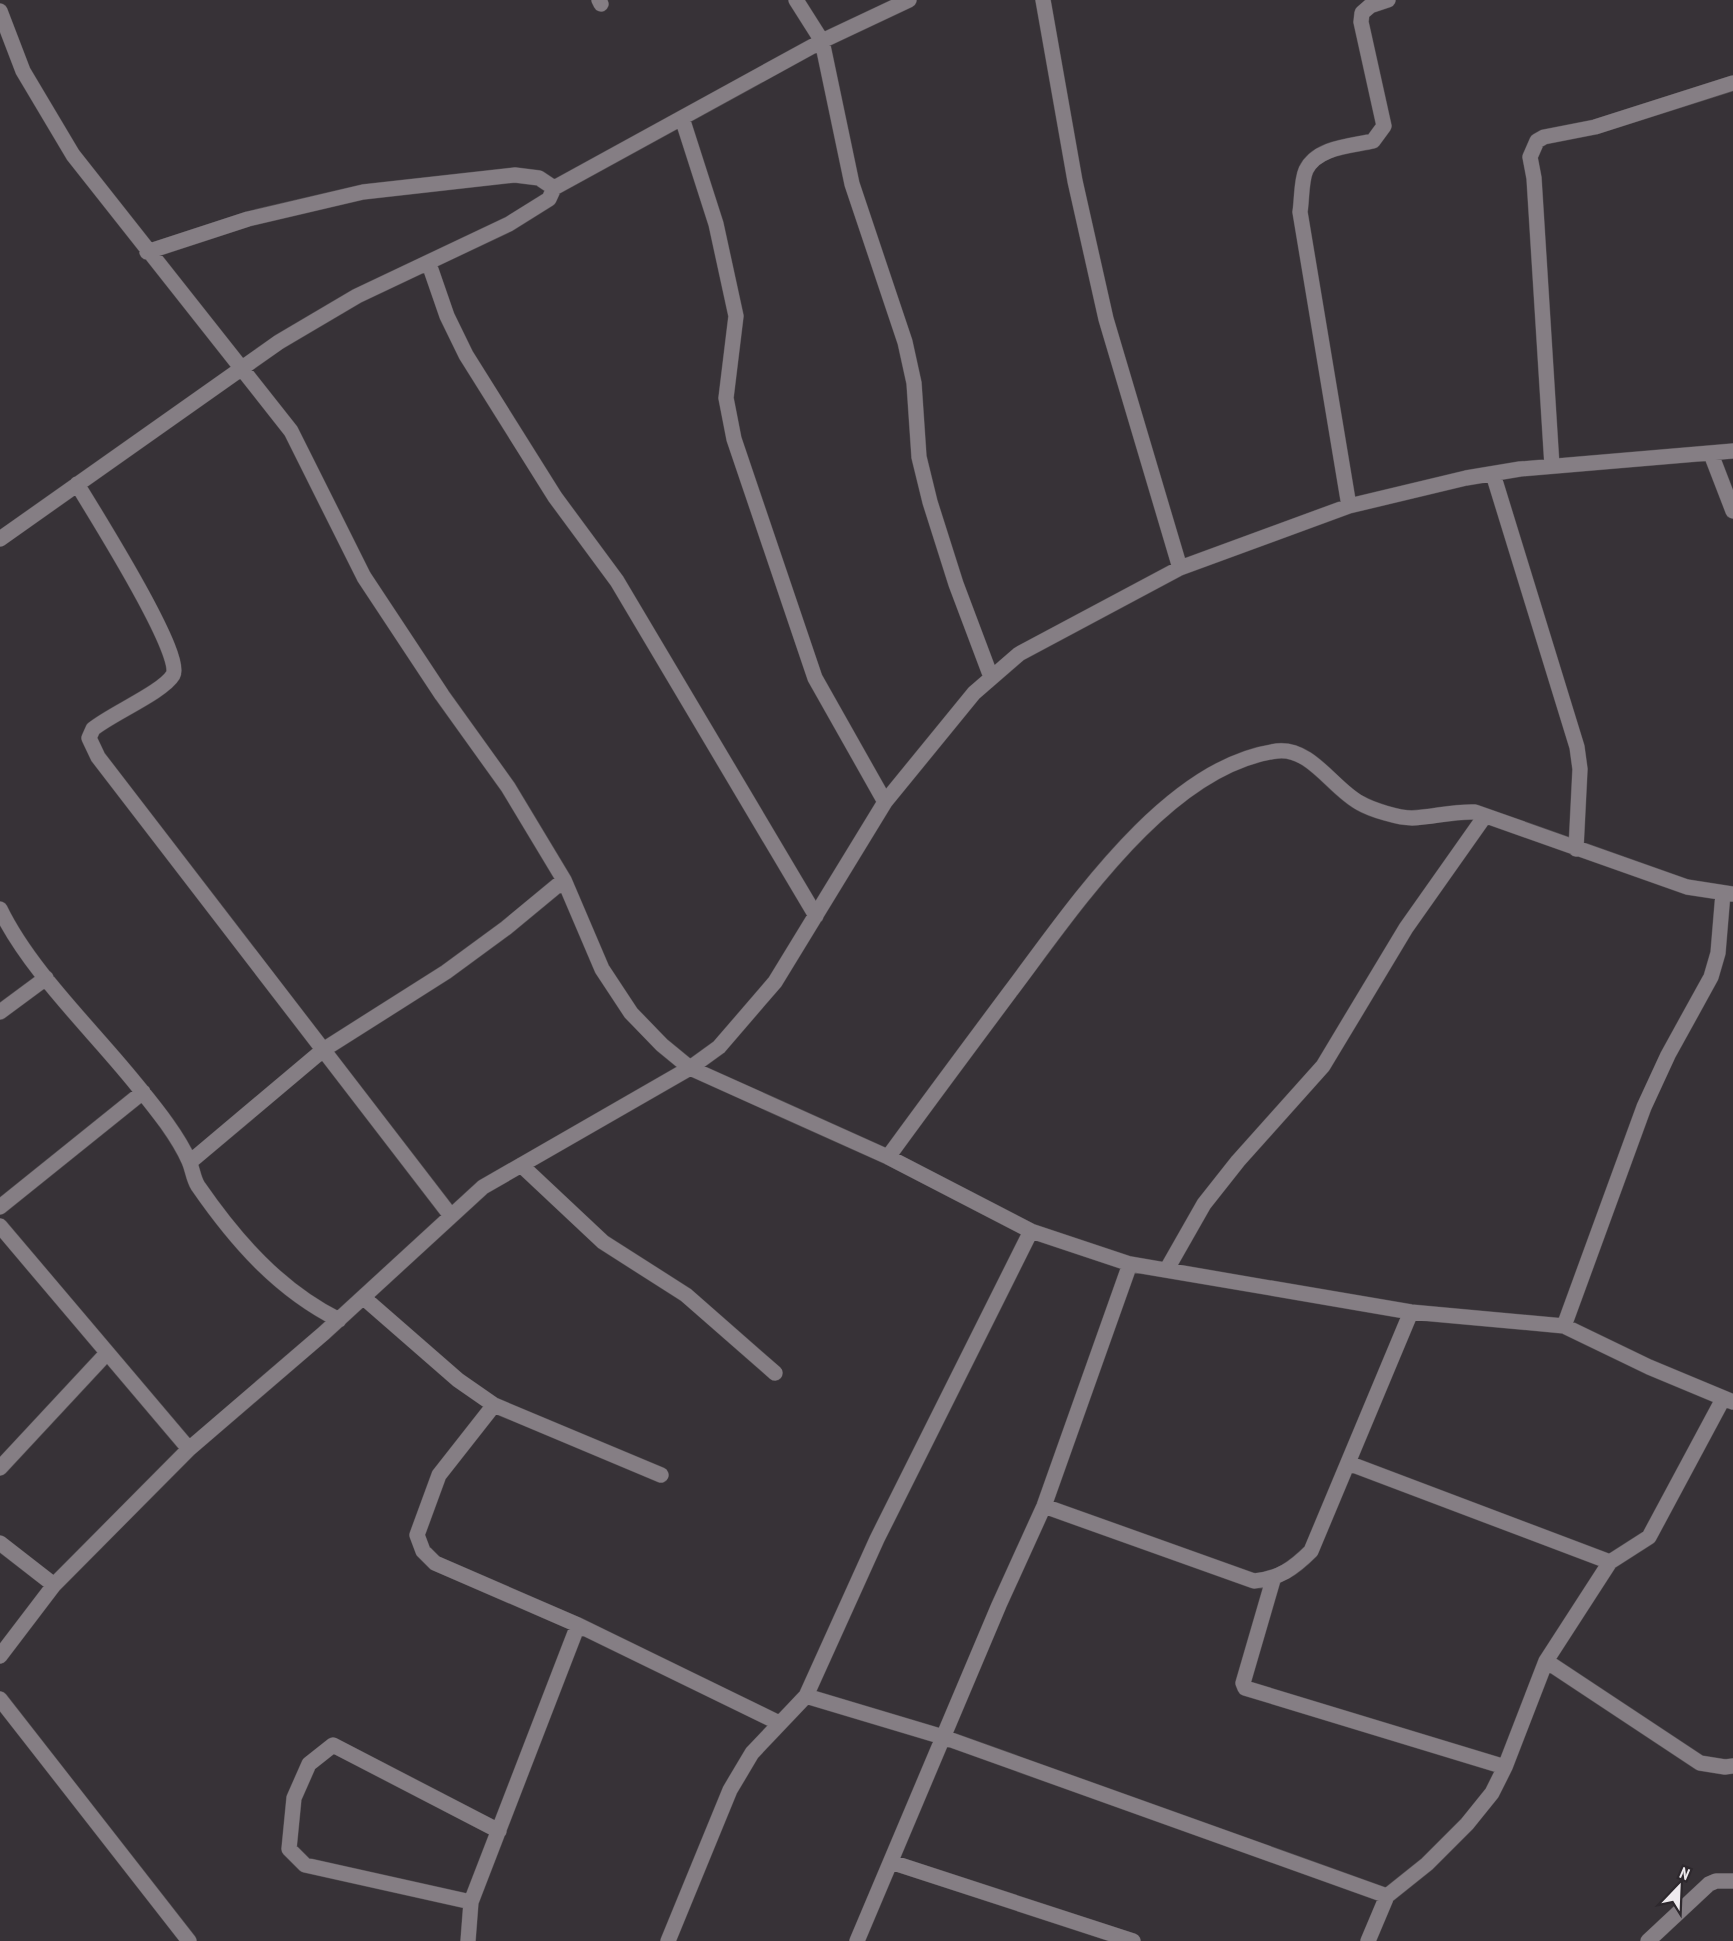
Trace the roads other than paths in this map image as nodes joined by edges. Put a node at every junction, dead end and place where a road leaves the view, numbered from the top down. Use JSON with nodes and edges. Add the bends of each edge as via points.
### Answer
{"nodes":[{"id":1,"x":796,"y":0,"type":"edge"},
{"id":2,"x":909,"y":0,"type":"edge"},
{"id":3,"x":1042,"y":0,"type":"edge"},
{"id":4,"x":1388,"y":0,"type":"edge"},
{"id":5,"x":0,"y":11,"type":"edge"},
{"id":6,"x":822,"y":41,"type":"junction"},
{"id":7,"x":1733,"y":83,"type":"edge"},
{"id":8,"x":682,"y":118,"type":"junction"},
{"id":9,"x":554,"y":188,"type":"junction"},
{"id":10,"x":147,"y":252,"type":"junction"},
{"id":11,"x":429,"y":264,"type":"junction"},
{"id":12,"x":242,"y":367,"type":"junction"},
{"id":13,"x":1733,"y":451,"type":"edge"},
{"id":14,"x":1711,"y":454,"type":"junction"},
{"id":15,"x":1552,"y":466,"type":"junction"},
{"id":16,"x":1493,"y":474,"type":"junction"},
{"id":17,"x":77,"y":484,"type":"junction"},
{"id":18,"x":1349,"y":506,"type":"junction"},
{"id":19,"x":1733,"y":511,"type":"edge"},
{"id":20,"x":0,"y":539,"type":"edge"},
{"id":21,"x":1180,"y":568,"type":"junction"},
{"id":22,"x":991,"y":677,"type":"junction"},
{"id":23,"x":885,"y":802,"type":"junction"},
{"id":24,"x":1485,"y":816,"type":"junction"},
{"id":25,"x":1576,"y":849,"type":"junction"},
{"id":26,"x":564,"y":879,"type":"junction"},
{"id":27,"x":1728,"y":893,"type":"edge"},
{"id":28,"x":0,"y":909,"type":"edge"},
{"id":29,"x":816,"y":916,"type":"junction"},
{"id":30,"x":46,"y":978,"type":"junction"},
{"id":31,"x":0,"y":1012,"type":"edge"},
{"id":32,"x":323,"y":1050,"type":"junction"},
{"id":33,"x":690,"y":1068,"type":"junction"},
{"id":34,"x":143,"y":1092,"type":"junction"},
{"id":35,"x":888,"y":1157,"type":"junction"},
{"id":36,"x":190,"y":1162,"type":"junction"},
{"id":37,"x":521,"y":1165,"type":"junction"},
{"id":38,"x":0,"y":1207,"type":"edge"},
{"id":39,"x":451,"y":1216,"type":"junction"},
{"id":40,"x":0,"y":1226,"type":"edge"},
{"id":41,"x":1031,"y":1231,"type":"junction"},
{"id":42,"x":1130,"y":1264,"type":"junction"},
{"id":43,"x":1167,"y":1269,"type":"junction"},
{"id":44,"x":364,"y":1298,"type":"junction"},
{"id":45,"x":1411,"y":1312,"type":"junction"},
{"id":46,"x":339,"y":1320,"type":"junction"},
{"id":47,"x":1564,"y":1326,"type":"junction"},
{"id":48,"x":107,"y":1353,"type":"junction"},
{"id":49,"x":775,"y":1373,"type":"dead end"},
{"id":50,"x":1728,"y":1400,"type":"edge"},
{"id":51,"x":494,"y":1406,"type":"junction"},
{"id":52,"x":189,"y":1449,"type":"junction"},
{"id":53,"x":1348,"y":1462,"type":"junction"},
{"id":54,"x":0,"y":1468,"type":"edge"},
{"id":55,"x":661,"y":1475,"type":"dead end"},
{"id":56,"x":1044,"y":1506,"type":"junction"},
{"id":57,"x":0,"y":1543,"type":"edge"},
{"id":58,"x":1610,"y":1562,"type":"junction"},
{"id":59,"x":1273,"y":1580,"type":"junction"},
{"id":60,"x":54,"y":1585,"type":"junction"},
{"id":61,"x":578,"y":1625,"type":"junction"},
{"id":62,"x":0,"y":1656,"type":"edge"},
{"id":63,"x":1546,"y":1661,"type":"junction"},
{"id":64,"x":807,"y":1696,"type":"junction"},
{"id":65,"x":0,"y":1700,"type":"edge"},
{"id":66,"x":779,"y":1723,"type":"junction"},
{"id":67,"x":943,"y":1737,"type":"junction"},
{"id":68,"x":1733,"y":1766,"type":"edge"},
{"id":69,"x":1505,"y":1767,"type":"junction"},
{"id":70,"x":499,"y":1831,"type":"junction"},
{"id":71,"x":891,"y":1862,"type":"junction"},
{"id":72,"x":1733,"y":1881,"type":"edge"},
{"id":73,"x":1387,"y":1896,"type":"junction"},
{"id":74,"x":471,"y":1902,"type":"junction"},
{"id":75,"x":189,"y":1941,"type":"edge"},
{"id":76,"x":468,"y":1941,"type":"edge"},
{"id":77,"x":669,"y":1941,"type":"edge"},
{"id":78,"x":857,"y":1941,"type":"edge"},
{"id":79,"x":1132,"y":1941,"type":"edge"},
{"id":80,"x":1368,"y":1941,"type":"edge"},
{"id":81,"x":1648,"y":1941,"type":"edge"}],
"edges":[{"from":1,"to":6,"type":"street"},
{"from":2,"to":6,"type":"street"},
{"from":3,"to":21,"type":"street","via":[[1075,181],[1106,319]]},
{"from":4,"to":18,"type":"street","via":[[1370,6],[1362,13],[1361,22],[1384,126],[1373,141],[1328,151],[1310,164],[1305,171],[1300,212]]},
{"from":5,"to":10,"type":"street","via":[[23,71],[73,155]]},
{"from":6,"to":8,"type":"street"},
{"from":6,"to":22,"type":"street","via":[[852,184],[905,342],[914,383],[919,457],[930,502]]},
{"from":7,"to":15,"type":"street","via":[[1595,127],[1553,133],[1537,141],[1533,148],[1530,157]]},
{"from":8,"to":9,"type":"street"},
{"from":8,"to":23,"type":"street","via":[[716,224],[736,316],[726,398],[734,439],[815,678]]},
{"from":9,"to":10,"type":"street","via":[[539,178],[515,175],[363,192],[248,219]]},
{"from":9,"to":11,"type":"street","via":[[549,199],[509,224]]},
{"from":10,"to":12,"type":"street"},
{"from":11,"to":12,"type":"street","via":[[357,296]]},
{"from":11,"to":29,"type":"street","via":[[466,355],[555,496],[617,581]]},
{"from":12,"to":17,"type":"street"},
{"from":12,"to":26,"type":"street","via":[[291,431],[364,577],[508,787]]},
{"from":13,"to":14,"type":"street"},
{"from":14,"to":15,"type":"street"},
{"from":14,"to":19,"type":"street"},
{"from":15,"to":16,"type":"street"},
{"from":16,"to":18,"type":"street"},
{"from":16,"to":25,"type":"street","via":[[1577,747],[1580,769]]},
{"from":17,"to":20,"type":"street"},
{"from":17,"to":32,"type":"street","via":[[158,621],[176,666],[174,675],[162,686],[93,729],[89,738],[98,758]]},
{"from":18,"to":21,"type":"street"},
{"from":21,"to":22,"type":"street","via":[[1019,654]]},
{"from":22,"to":23,"type":"street"},
{"from":23,"to":29,"type":"street"},
{"from":24,"to":25,"type":"street"},
{"from":24,"to":35,"type":"street","via":[[1458,811],[1410,818],[1361,804],[1307,759],[1294,753],[1278,751],[1228,767],[1188,791],[1103,868]]},
{"from":24,"to":43,"type":"street","via":[[1406,928],[1323,1066],[1203,1204]]},
{"from":25,"to":27,"type":"street","via":[[1687,887]]},
{"from":26,"to":32,"type":"street","via":[[446,972]]},
{"from":26,"to":33,"type":"street","via":[[602,969],[631,1013],[662,1046]]},
{"from":27,"to":47,"type":"street","via":[[1711,977],[1644,1107]]},
{"from":28,"to":30,"type":"street"},
{"from":29,"to":33,"type":"street","via":[[775,982],[719,1047]]},
{"from":30,"to":31,"type":"street"},
{"from":30,"to":34,"type":"street"},
{"from":32,"to":36,"type":"street"},
{"from":32,"to":39,"type":"street"},
{"from":33,"to":35,"type":"street"},
{"from":33,"to":37,"type":"street"},
{"from":34,"to":36,"type":"street"},
{"from":34,"to":38,"type":"street"},
{"from":35,"to":41,"type":"street"},
{"from":36,"to":46,"type":"street","via":[[198,1185],[255,1259],[284,1286]]},
{"from":37,"to":39,"type":"street","via":[[483,1187]]},
{"from":37,"to":49,"type":"street","via":[[603,1242],[686,1295]]},
{"from":39,"to":44,"type":"street"},
{"from":40,"to":48,"type":"street"},
{"from":41,"to":42,"type":"street"},
{"from":41,"to":64,"type":"street","via":[[878,1539]]},
{"from":42,"to":43,"type":"street"},
{"from":42,"to":56,"type":"street"},
{"from":43,"to":45,"type":"street"},
{"from":44,"to":46,"type":"street"},
{"from":44,"to":51,"type":"street","via":[[458,1380]]},
{"from":45,"to":47,"type":"street"},
{"from":45,"to":53,"type":"street"},
{"from":46,"to":52,"type":"street"},
{"from":47,"to":50,"type":"street"},
{"from":48,"to":52,"type":"street"},
{"from":48,"to":54,"type":"street"},
{"from":50,"to":58,"type":"street","via":[[1649,1537]]},
{"from":51,"to":55,"type":"street"},
{"from":51,"to":61,"type":"street","via":[[439,1475],[417,1535],[423,1551],[435,1563]]},
{"from":52,"to":60,"type":"street"},
{"from":53,"to":58,"type":"street"},
{"from":53,"to":59,"type":"street","via":[[1311,1551]]},
{"from":56,"to":59,"type":"street","via":[[1254,1581]]},
{"from":56,"to":67,"type":"street"},
{"from":57,"to":60,"type":"street"},
{"from":58,"to":63,"type":"street"},
{"from":59,"to":69,"type":"street","via":[[1242,1683],[1245,1688]]},
{"from":60,"to":62,"type":"street"},
{"from":61,"to":66,"type":"street"},
{"from":61,"to":70,"type":"street"},
{"from":63,"to":68,"type":"street","via":[[1700,1763]]},
{"from":63,"to":69,"type":"street"},
{"from":64,"to":66,"type":"street"},
{"from":64,"to":67,"type":"street"},
{"from":65,"to":75,"type":"street"},
{"from":66,"to":77,"type":"street","via":[[752,1753],[730,1790]]},
{"from":67,"to":71,"type":"street"},
{"from":67,"to":73,"type":"street"},
{"from":69,"to":73,"type":"street","via":[[1492,1793],[1467,1824]]},
{"from":70,"to":74,"type":"street"},
{"from":70,"to":74,"type":"street","via":[[333,1745],[309,1764],[294,1798],[289,1849],[305,1866]]},
{"from":71,"to":78,"type":"street"},
{"from":71,"to":79,"type":"street"},
{"from":72,"to":81,"type":"street","via":[[1709,1884]]},
{"from":73,"to":80,"type":"street"},
{"from":74,"to":76,"type":"street"}]}
